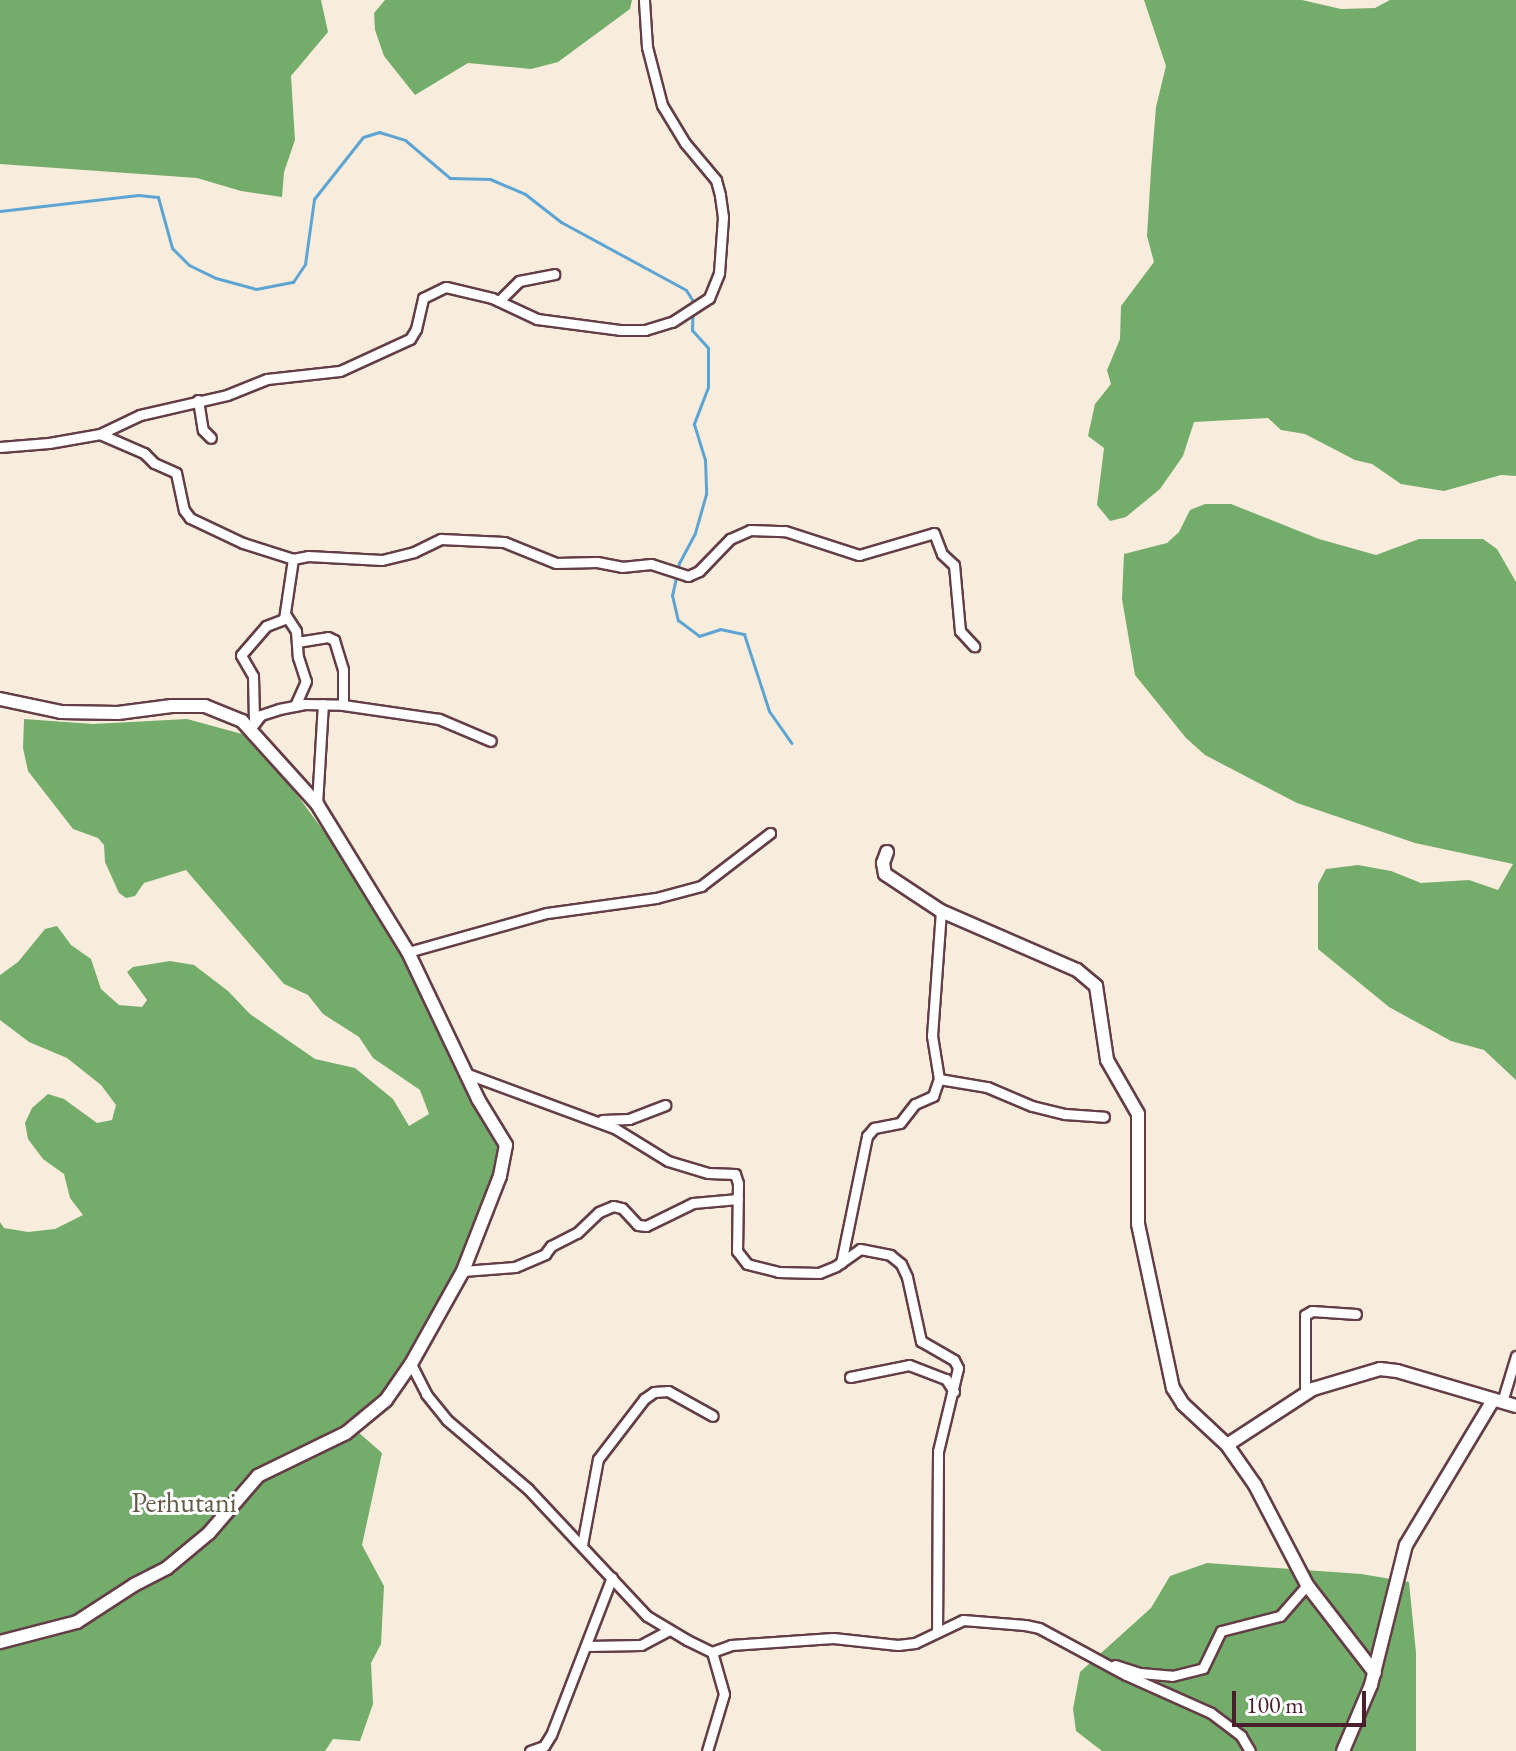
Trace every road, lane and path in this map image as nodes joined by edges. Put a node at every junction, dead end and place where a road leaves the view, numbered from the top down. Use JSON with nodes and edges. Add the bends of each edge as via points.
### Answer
{"nodes":[{"id":1,"x":644,"y":0,"type":"edge"},
{"id":2,"x":554,"y":274,"type":"dead end"},
{"id":3,"x":499,"y":301,"type":"junction"},
{"id":4,"x":198,"y":400,"type":"junction"},
{"id":5,"x":100,"y":434,"type":"junction"},
{"id":6,"x":211,"y":438,"type":"dead end"},
{"id":7,"x":0,"y":447,"type":"edge"},
{"id":8,"x":293,"y":559,"type":"junction"},
{"id":9,"x":285,"y":614,"type":"junction"},
{"id":10,"x":297,"y":642,"type":"junction"},
{"id":11,"x":974,"y":646,"type":"dead end"},
{"id":12,"x":0,"y":699,"type":"edge"},
{"id":13,"x":323,"y":704,"type":"junction"},
{"id":14,"x":343,"y":705,"type":"junction"},
{"id":15,"x":295,"y":706,"type":"junction"},
{"id":16,"x":254,"y":726,"type":"junction"},
{"id":17,"x":491,"y":741,"type":"dead end"},
{"id":18,"x":317,"y":804,"type":"junction"},
{"id":19,"x":770,"y":833,"type":"dead end"},
{"id":20,"x":887,"y":852,"type":"dead end"},
{"id":21,"x":941,"y":911,"type":"junction"},
{"id":22,"x":408,"y":952,"type":"junction"},
{"id":23,"x":465,"y":1073,"type":"junction"},
{"id":24,"x":939,"y":1079,"type":"junction"},
{"id":25,"x":665,"y":1105,"type":"dead end"},
{"id":26,"x":1104,"y":1117,"type":"dead end"},
{"id":27,"x":595,"y":1121,"type":"junction"},
{"id":28,"x":738,"y":1199,"type":"junction"},
{"id":29,"x":841,"y":1263,"type":"junction"},
{"id":30,"x":463,"y":1271,"type":"junction"},
{"id":31,"x":1356,"y":1314,"type":"dead end"},
{"id":32,"x":1516,"y":1356,"type":"edge"},
{"id":33,"x":411,"y":1364,"type":"junction"},
{"id":34,"x":850,"y":1377,"type":"dead end"},
{"id":35,"x":954,"y":1392,"type":"junction"},
{"id":36,"x":1305,"y":1393,"type":"junction"},
{"id":37,"x":1497,"y":1401,"type":"junction"},
{"id":38,"x":1516,"y":1406,"type":"edge"},
{"id":39,"x":713,"y":1416,"type":"dead end"},
{"id":40,"x":1227,"y":1445,"type":"junction"},
{"id":41,"x":582,"y":1545,"type":"junction"},
{"id":42,"x":612,"y":1577,"type":"junction"},
{"id":43,"x":1307,"y":1585,"type":"junction"},
{"id":44,"x":669,"y":1630,"type":"junction"},
{"id":45,"x":937,"y":1630,"type":"junction"},
{"id":46,"x":0,"y":1642,"type":"edge"},
{"id":47,"x":587,"y":1646,"type":"junction"},
{"id":48,"x":712,"y":1652,"type":"junction"},
{"id":49,"x":1100,"y":1661,"type":"junction"},
{"id":50,"x":1375,"y":1673,"type":"junction"},
{"id":51,"x":530,"y":1751,"type":"edge"},
{"id":52,"x":707,"y":1751,"type":"edge"},
{"id":53,"x":1250,"y":1751,"type":"edge"},
{"id":54,"x":1343,"y":1751,"type":"edge"}],
"edges":[{"from":1,"to":3,"type":"street","via":[[647,47],[662,105],[716,180],[723,207],[719,280],[709,298],[658,327],[621,330],[537,319]]},
{"from":2,"to":3,"type":"street","via":[[519,281]]},
{"from":3,"to":4,"type":"street","via":[[455,287],[436,289],[420,303],[414,335],[388,352],[367,356],[340,371],[281,376]]},
{"from":4,"to":5,"type":"street","via":[[140,415]]},
{"from":4,"to":6,"type":"street","via":[[203,430]]},
{"from":5,"to":7,"type":"street"},
{"from":5,"to":8,"type":"street","via":[[176,473],[190,518]]},
{"from":8,"to":9,"type":"street"},
{"from":8,"to":11,"type":"street","via":[[382,560],[451,538],[504,542],[556,563],[651,564],[681,576],[693,574],[730,539],[750,530],[785,531],[859,555],[934,533],[942,554],[954,565],[960,631]]},
{"from":9,"to":10,"type":"street"},
{"from":9,"to":16,"type":"street","via":[[241,655],[253,676]]},
{"from":10,"to":14,"type":"street","via":[[334,640],[343,670]]},
{"from":10,"to":15,"type":"street","via":[[306,681]]},
{"from":12,"to":16,"type":"street","via":[[61,712],[205,706]]},
{"from":13,"to":14,"type":"street"},
{"from":13,"to":15,"type":"street"},
{"from":13,"to":18,"type":"street"},
{"from":14,"to":17,"type":"street","via":[[439,719]]},
{"from":15,"to":16,"type":"street"},
{"from":16,"to":18,"type":"street"},
{"from":18,"to":22,"type":"street"},
{"from":19,"to":22,"type":"street","via":[[701,886],[656,898],[547,913]]},
{"from":20,"to":21,"type":"street","via":[[885,874]]},
{"from":21,"to":24,"type":"street","via":[[932,1036]]},
{"from":21,"to":40,"type":"street","via":[[1077,970],[1096,986],[1107,1060],[1138,1114],[1140,1237],[1173,1388]]},
{"from":22,"to":23,"type":"street"},
{"from":23,"to":27,"type":"street"},
{"from":23,"to":30,"type":"street","via":[[504,1136],[506,1154]]},
{"from":24,"to":26,"type":"street","via":[[987,1087],[1065,1114]]},
{"from":24,"to":29,"type":"street","via":[[933,1096],[915,1104],[900,1123],[874,1128],[867,1136]]},
{"from":25,"to":27,"type":"street","via":[[629,1119]]},
{"from":27,"to":28,"type":"street","via":[[668,1161],[708,1173],[735,1174]]},
{"from":28,"to":29,"type":"street","via":[[741,1261],[804,1274],[825,1272]]},
{"from":28,"to":30,"type":"street","via":[[693,1203],[646,1226],[613,1206],[545,1254],[515,1267]]},
{"from":29,"to":35,"type":"street","via":[[862,1249],[890,1255],[901,1264],[921,1341],[957,1363]]},
{"from":30,"to":33,"type":"street"},
{"from":31,"to":36,"type":"street","via":[[1305,1315]]},
{"from":32,"to":37,"type":"street"},
{"from":33,"to":41,"type":"street","via":[[447,1420],[514,1475]]},
{"from":33,"to":46,"type":"street","via":[[386,1400],[360,1424],[258,1476],[178,1561],[77,1622]]},
{"from":34,"to":35,"type":"street","via":[[909,1365],[946,1379]]},
{"from":35,"to":45,"type":"street","via":[[938,1451]]},
{"from":36,"to":37,"type":"street","via":[[1389,1369]]},
{"from":36,"to":40,"type":"street"},
{"from":37,"to":38,"type":"street"},
{"from":37,"to":50,"type":"street","via":[[1406,1545]]},
{"from":39,"to":41,"type":"street","via":[[668,1391],[644,1399],[598,1459]]},
{"from":40,"to":43,"type":"street","via":[[1255,1485]]},
{"from":41,"to":42,"type":"street"},
{"from":42,"to":44,"type":"street","via":[[647,1616]]},
{"from":42,"to":47,"type":"street"},
{"from":43,"to":49,"type":"street","via":[[1280,1616],[1221,1631],[1203,1668],[1172,1676]]},
{"from":43,"to":50,"type":"street"},
{"from":44,"to":47,"type":"street","via":[[641,1645]]},
{"from":44,"to":48,"type":"street"},
{"from":45,"to":48,"type":"street","via":[[906,1645],[827,1638],[731,1645]]},
{"from":45,"to":49,"type":"street","via":[[963,1620],[1025,1625]]},
{"from":47,"to":51,"type":"street","via":[[551,1735],[544,1746]]},
{"from":48,"to":52,"type":"street","via":[[724,1694]]},
{"from":49,"to":53,"type":"street","via":[[1211,1713],[1241,1736]]},
{"from":50,"to":54,"type":"street"}]}
